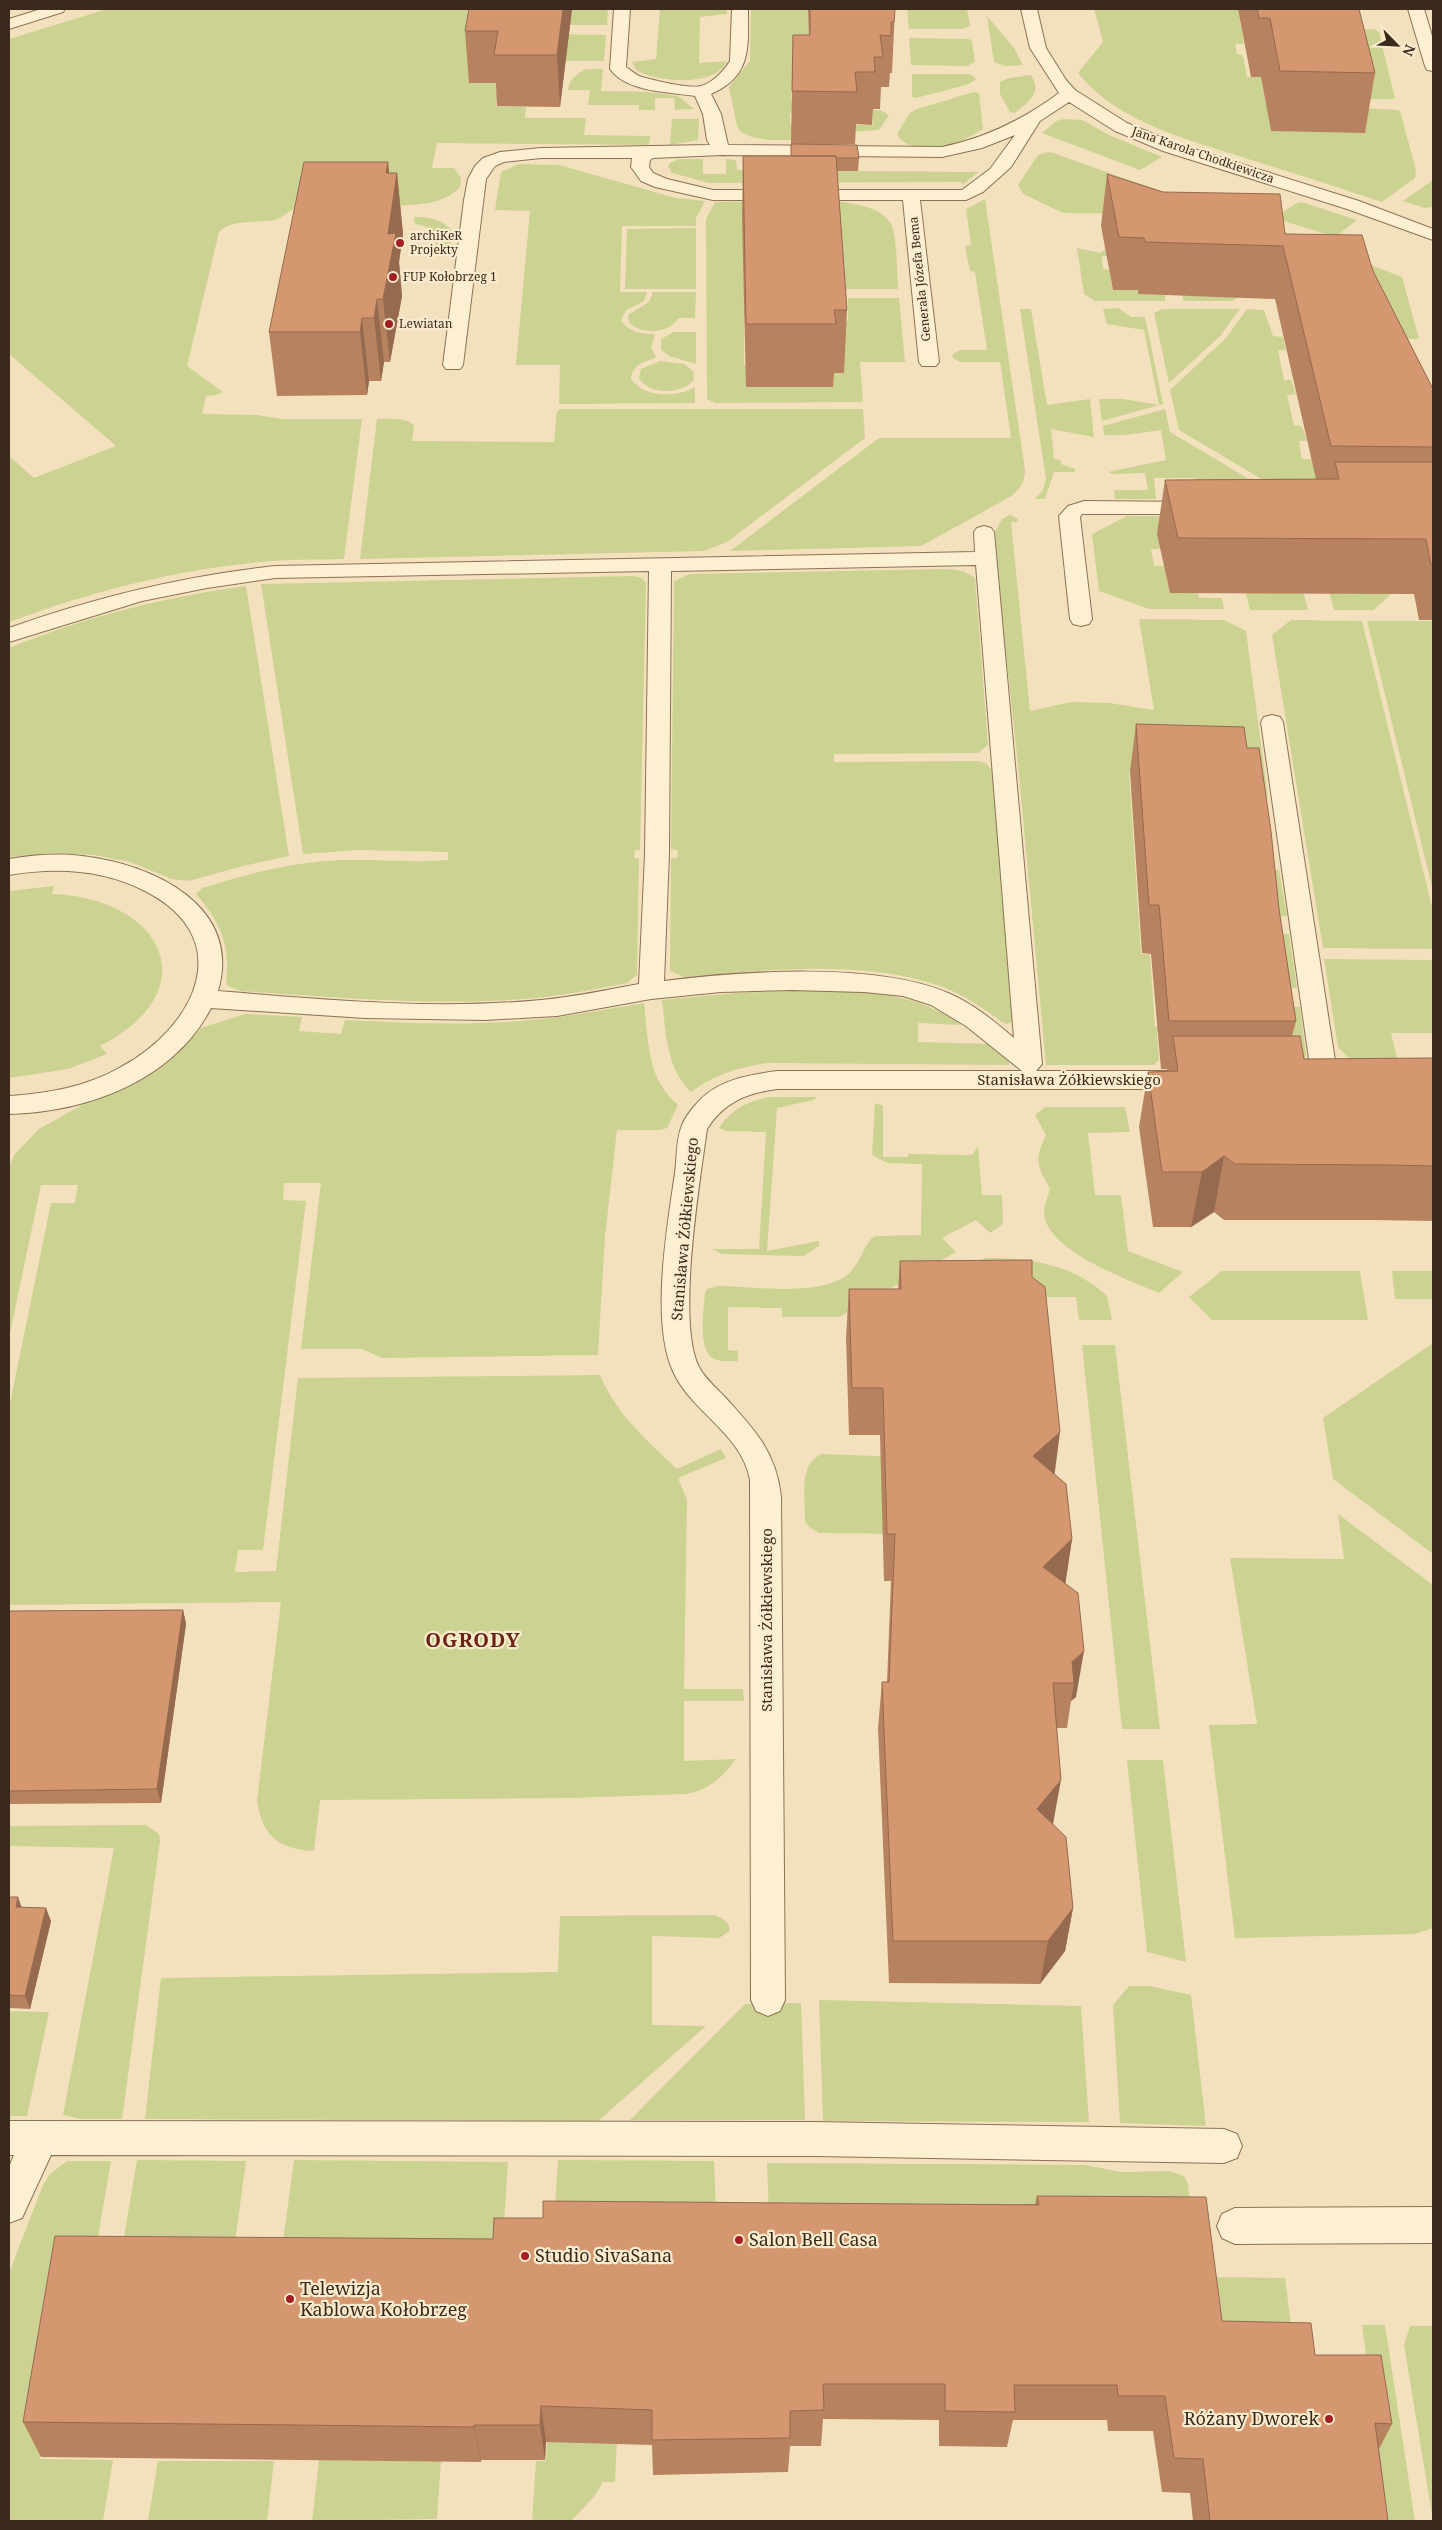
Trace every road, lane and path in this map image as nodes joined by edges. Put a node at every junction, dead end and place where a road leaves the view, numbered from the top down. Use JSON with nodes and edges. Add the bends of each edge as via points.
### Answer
{"nodes":[{"id":1,"x":57,"y":9,"type":"edge"},
{"id":2,"x":622,"y":9,"type":"edge"},
{"id":3,"x":740,"y":9,"type":"edge"},
{"id":4,"x":1028,"y":9,"type":"edge"},
{"id":5,"x":1416,"y":9,"type":"edge"},
{"id":6,"x":9,"y":24,"type":"edge"},
{"id":7,"x":1433,"y":66,"type":"edge"},
{"id":8,"x":700,"y":92,"type":"junction"},
{"id":9,"x":1069,"y":94,"type":"junction"},
{"id":10,"x":1032,"y":120,"type":"junction"},
{"id":11,"x":722,"y":150,"type":"junction"},
{"id":12,"x":551,"y":153,"type":"junction"},
{"id":13,"x":649,"y":153,"type":"junction"},
{"id":14,"x":647,"y":177,"type":"junction"},
{"id":15,"x":911,"y":196,"type":"junction"},
{"id":16,"x":1433,"y":235,"type":"edge"},
{"id":17,"x":929,"y":362,"type":"dead end"},
{"id":18,"x":452,"y":365,"type":"dead end"},
{"id":19,"x":1224,"y":508,"type":"edge"},
{"id":20,"x":984,"y":532,"type":"dead end"},
{"id":21,"x":985,"y":558,"type":"junction"},
{"id":22,"x":660,"y":564,"type":"junction"},
{"id":23,"x":1081,"y":619,"type":"dead end"},
{"id":24,"x":9,"y":635,"type":"edge"},
{"id":25,"x":1272,"y":722,"type":"dead end"},
{"id":26,"x":9,"y":867,"type":"edge"},
{"id":27,"x":651,"y":991,"type":"junction"},
{"id":28,"x":205,"y":999,"type":"junction"},
{"id":29,"x":1211,"y":1080,"type":"edge"},
{"id":30,"x":1297,"y":1080,"type":"edge"},
{"id":31,"x":1325,"y":1080,"type":"junction"},
{"id":32,"x":1353,"y":1080,"type":"edge"},
{"id":33,"x":9,"y":1105,"type":"edge"},
{"id":34,"x":768,"y":2000,"type":"dead end"},
{"id":35,"x":25,"y":2138,"type":"edge"},
{"id":36,"x":1224,"y":2146,"type":"dead end"},
{"id":37,"x":9,"y":2206,"type":"edge"},
{"id":38,"x":1433,"y":2225,"type":"edge"},
{"id":39,"x":1235,"y":2226,"type":"dead end"}],
"edges":[{"from":1,"to":6,"type":"street"},
{"from":2,"to":8,"type":"street","via":[[618,69],[641,82]]},
{"from":3,"to":8,"type":"street","via":[[738,61],[725,79]]},
{"from":4,"to":9,"type":"street","name":"Jana Karola Chodkiewicza","via":[[1038,48]]},
{"from":5,"to":7,"type":"street"},
{"from":8,"to":11,"type":"street","via":[[712,114],[716,140]]},
{"from":9,"to":10,"type":"street","name":"Generała Józefa Bema"},
{"from":9,"to":16,"type":"street","name":"Jana Karola Chodkiewicza","via":[[1121,127],[1146,138],[1353,205]]},
{"from":10,"to":11,"type":"street","name":"Generała Józefa Bema","via":[[968,148],[942,152]]},
{"from":10,"to":15,"type":"street","name":"Generała Józefa Bema","via":[[995,176],[983,186],[966,195]]},
{"from":11,"to":13,"type":"street","name":"Generała Józefa Bema"},
{"from":12,"to":13,"type":"street","name":"Generała Józefa Bema"},
{"from":12,"to":14,"type":"street","name":"Generała Józefa Bema"},
{"from":12,"to":18,"type":"street","name":"Generała Józefa Bema","via":[[489,161],[478,173]]},
{"from":13,"to":14,"type":"street","via":[[641,158],[640,167]]},
{"from":14,"to":15,"type":"street","name":"Generała Józefa Bema","via":[[678,189],[713,195]]},
{"from":15,"to":17,"type":"street","name":"Generała Józefa Bema"},
{"from":19,"to":23,"type":"street","via":[[1084,507],[1075,510],[1069,516]]},
{"from":20,"to":21,"type":"street"},
{"from":21,"to":22,"type":"street"},
{"from":21,"to":27,"type":"street","via":[[1029,1064],[967,1014],[939,998],[905,988],[796,980]]},
{"from":22,"to":24,"type":"street","via":[[250,574],[121,598]]},
{"from":22,"to":27,"type":"street","via":[[657,854]]},
{"from":25,"to":31,"type":"street"},
{"from":26,"to":28,"type":"street","via":[[55,862],[109,868],[135,876],[169,893],[192,913],[205,933],[211,954]]},
{"from":27,"to":28,"type":"street","via":[[566,1006],[486,1012],[342,1009]]},
{"from":28,"to":33,"type":"street","via":[[192,1021],[146,1065],[115,1081],[70,1097]]},
{"from":29,"to":34,"type":"street","name":"Stanisława Żółkiewskiego","via":[[777,1080],[750,1083],[724,1093],[704,1109],[694,1128],[679,1270],[677,1334],[685,1368],[754,1452],[762,1469],[766,1496]]},
{"from":30,"to":31,"type":"street"},
{"from":31,"to":32,"type":"street"},
{"from":35,"to":36,"type":"street","via":[[740,2139]]},
{"from":35,"to":37,"type":"street"},
{"from":38,"to":39,"type":"street"}]}
